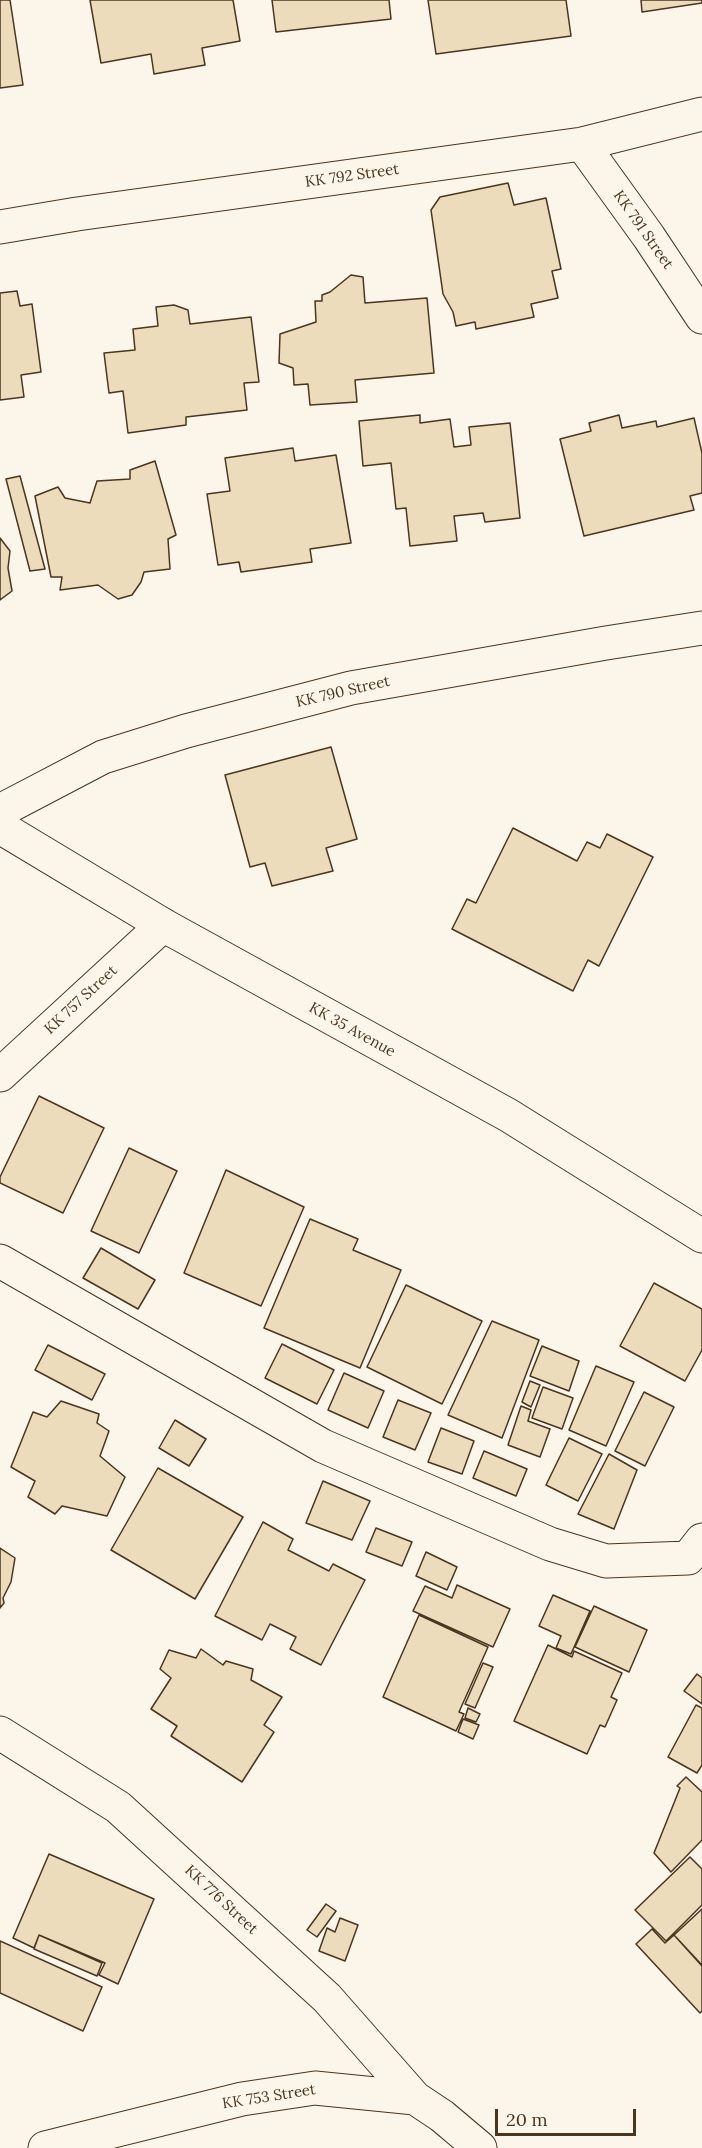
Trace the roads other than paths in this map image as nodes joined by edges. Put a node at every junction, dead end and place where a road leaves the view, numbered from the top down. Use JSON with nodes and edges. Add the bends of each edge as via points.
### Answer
{"nodes":[{"id":1,"x":702,"y":114,"type":"edge"},
{"id":2,"x":582,"y":144,"type":"junction"},
{"id":3,"x":0,"y":227,"type":"edge"},
{"id":4,"x":702,"y":317,"type":"edge"},
{"id":5,"x":702,"y":628,"type":"edge"},
{"id":6,"x":0,"y":811,"type":"edge"},
{"id":7,"x":0,"y":827,"type":"edge"},
{"id":8,"x":163,"y":925,"type":"junction"},
{"id":9,"x":0,"y":1075,"type":"edge"},
{"id":10,"x":702,"y":1236,"type":"edge"},
{"id":11,"x":0,"y":1261,"type":"edge"},
{"id":12,"x":695,"y":1549,"type":"edge"},
{"id":13,"x":0,"y":1733,"type":"edge"},
{"id":14,"x":415,"y":2098,"type":"junction"},
{"id":15,"x":45,"y":2148,"type":"edge"},
{"id":16,"x":480,"y":2148,"type":"edge"}],
"edges":[{"from":1,"to":2,"type":"street","name":"KK 792 Street"},
{"from":2,"to":3,"type":"street","name":"KK 792 Street"},
{"from":2,"to":4,"type":"street","name":"KK 791 Street"},
{"from":5,"to":6,"type":"street","name":"KK 790 Street","via":[[351,688],[285,705],[103,757]]},
{"from":7,"to":8,"type":"street","name":"KK 35 Avenue"},
{"from":8,"to":9,"type":"street","name":"KK 757 Street"},
{"from":8,"to":10,"type":"street","name":"KK 35 Avenue","via":[[508,1115]]},
{"from":11,"to":12,"type":"street","via":[[324,1446],[550,1544],[606,1561]]},
{"from":13,"to":14,"type":"street","name":"KK 776 Street","via":[[118,1807],[327,1998]]},
{"from":14,"to":15,"type":"street","name":"KK 753 Street","via":[[315,2088],[242,2099]]},
{"from":14,"to":16,"type":"street","name":"KK 753 Street"}]}
